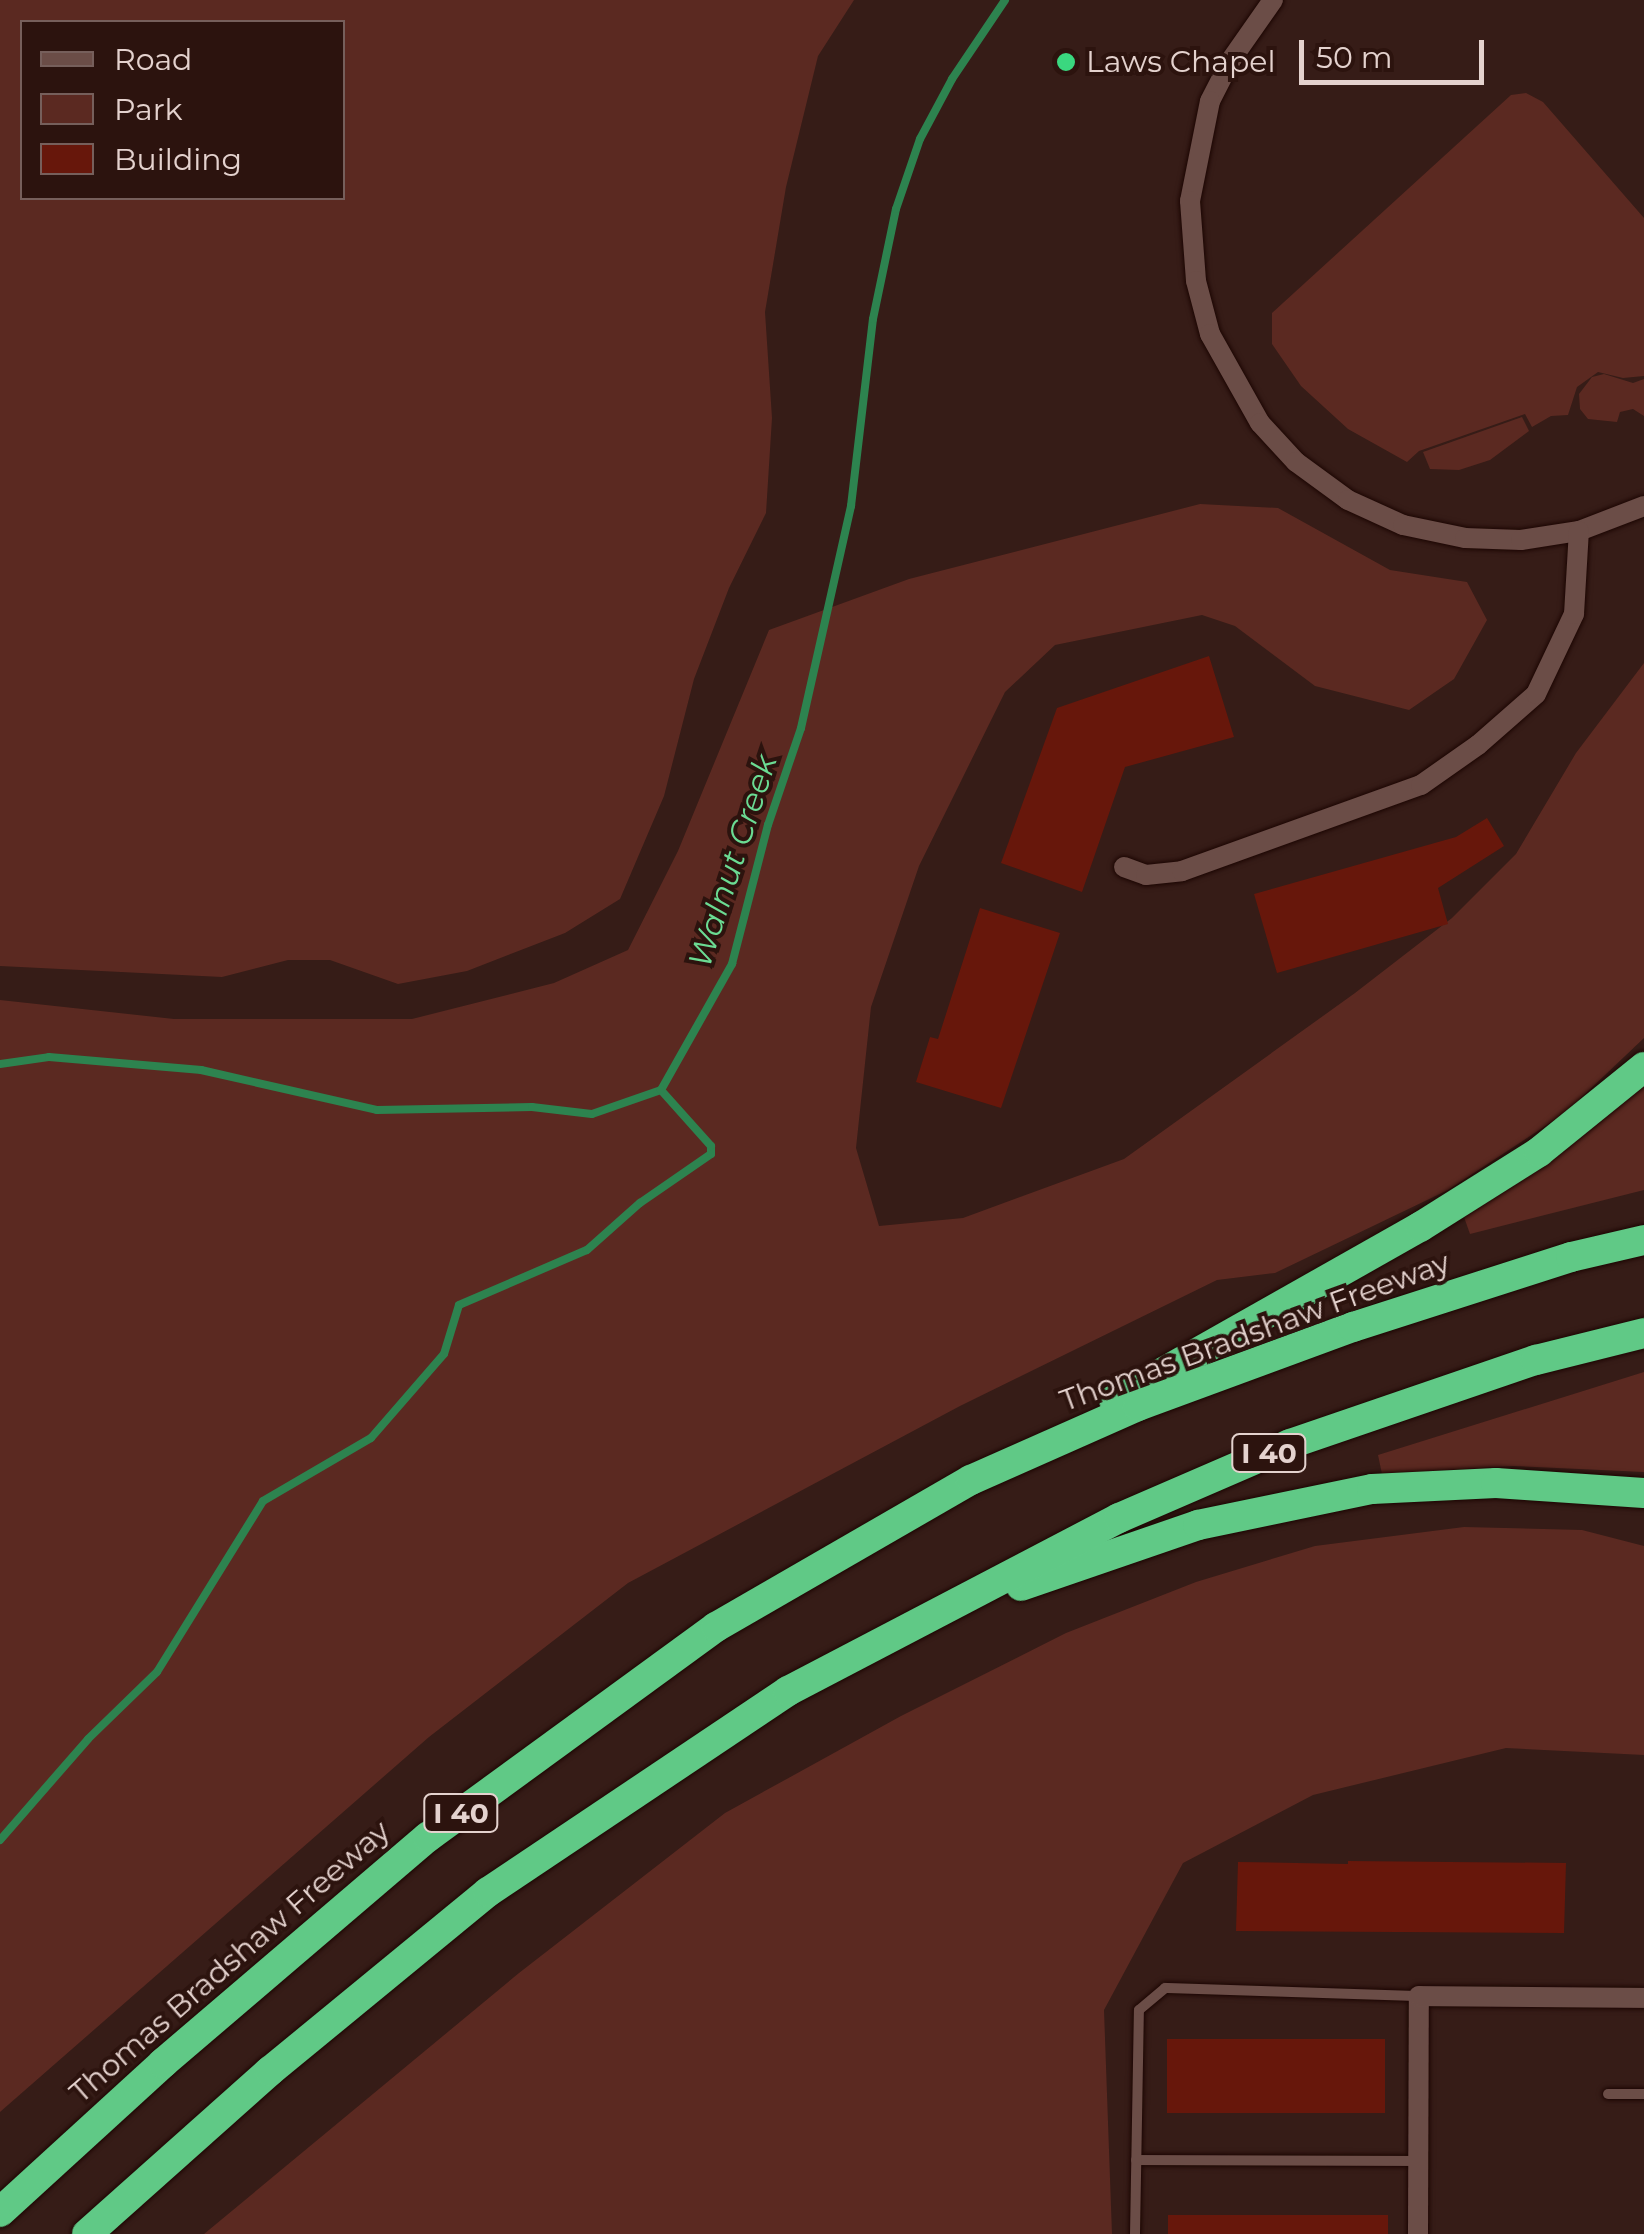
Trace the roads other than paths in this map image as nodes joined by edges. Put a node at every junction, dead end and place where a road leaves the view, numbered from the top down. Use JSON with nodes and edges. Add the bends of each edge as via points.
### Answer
{"nodes":[{"id":1,"x":1273,"y":0,"type":"edge"},
{"id":2,"x":1644,"y":506,"type":"edge"},
{"id":3,"x":1578,"y":531,"type":"junction"},
{"id":4,"x":1124,"y":867,"type":"dead end"},
{"id":5,"x":1644,"y":1067,"type":"edge"},
{"id":6,"x":1644,"y":1240,"type":"edge"},
{"id":7,"x":1644,"y":1333,"type":"edge"},
{"id":8,"x":971,"y":1480,"type":"junction"},
{"id":9,"x":1644,"y":1493,"type":"edge"},
{"id":10,"x":914,"y":1622,"type":"junction"},
{"id":11,"x":1419,"y":1996,"type":"junction"},
{"id":12,"x":1644,"y":1998,"type":"edge"},
{"id":13,"x":1608,"y":2094,"type":"dead end"},
{"id":14,"x":1644,"y":2094,"type":"edge"},
{"id":15,"x":1136,"y":2160,"type":"junction"},
{"id":16,"x":1418,"y":2161,"type":"junction"},
{"id":17,"x":0,"y":2212,"type":"edge"},
{"id":18,"x":87,"y":2234,"type":"edge"},
{"id":19,"x":1134,"y":2234,"type":"edge"},
{"id":20,"x":1418,"y":2234,"type":"edge"}],
"edges":[{"from":1,"to":3,"type":"street","via":[[1210,101],[1190,201],[1198,294],[1235,386],[1296,462],[1348,500],[1404,525],[1465,538],[1522,540]]},
{"from":2,"to":3,"type":"street"},
{"from":3,"to":4,"type":"street","via":[[1574,614],[1536,694],[1478,746],[1421,784],[1182,870],[1146,875]]},
{"from":5,"to":8,"type":"highway","via":[[1539,1152],[1420,1228]]},
{"from":6,"to":8,"type":"highway","name":"Thomas Bradshaw Freeway","number":"I 40","via":[[1352,1327],[1138,1406]]},
{"from":7,"to":10,"type":"highway","number":"I 40","via":[[1536,1360],[1290,1444],[1119,1518]]},
{"from":8,"to":17,"type":"highway","name":"Thomas Bradshaw Freeway","number":"I 40","via":[[716,1627],[428,1836]]},
{"from":9,"to":10,"type":"highway","via":[[1496,1483],[1372,1489],[1198,1525]]},
{"from":10,"to":18,"type":"highway","number":"I 40","via":[[788,1691],[488,1892],[270,2071]]},
{"from":11,"to":12,"type":"street"},
{"from":11,"to":15,"type":"lane","via":[[1166,1988],[1139,2010]]},
{"from":11,"to":16,"type":"street"},
{"from":13,"to":14,"type":"lane"},
{"from":15,"to":16,"type":"lane"},
{"from":15,"to":19,"type":"lane"},
{"from":16,"to":20,"type":"street"}]}
